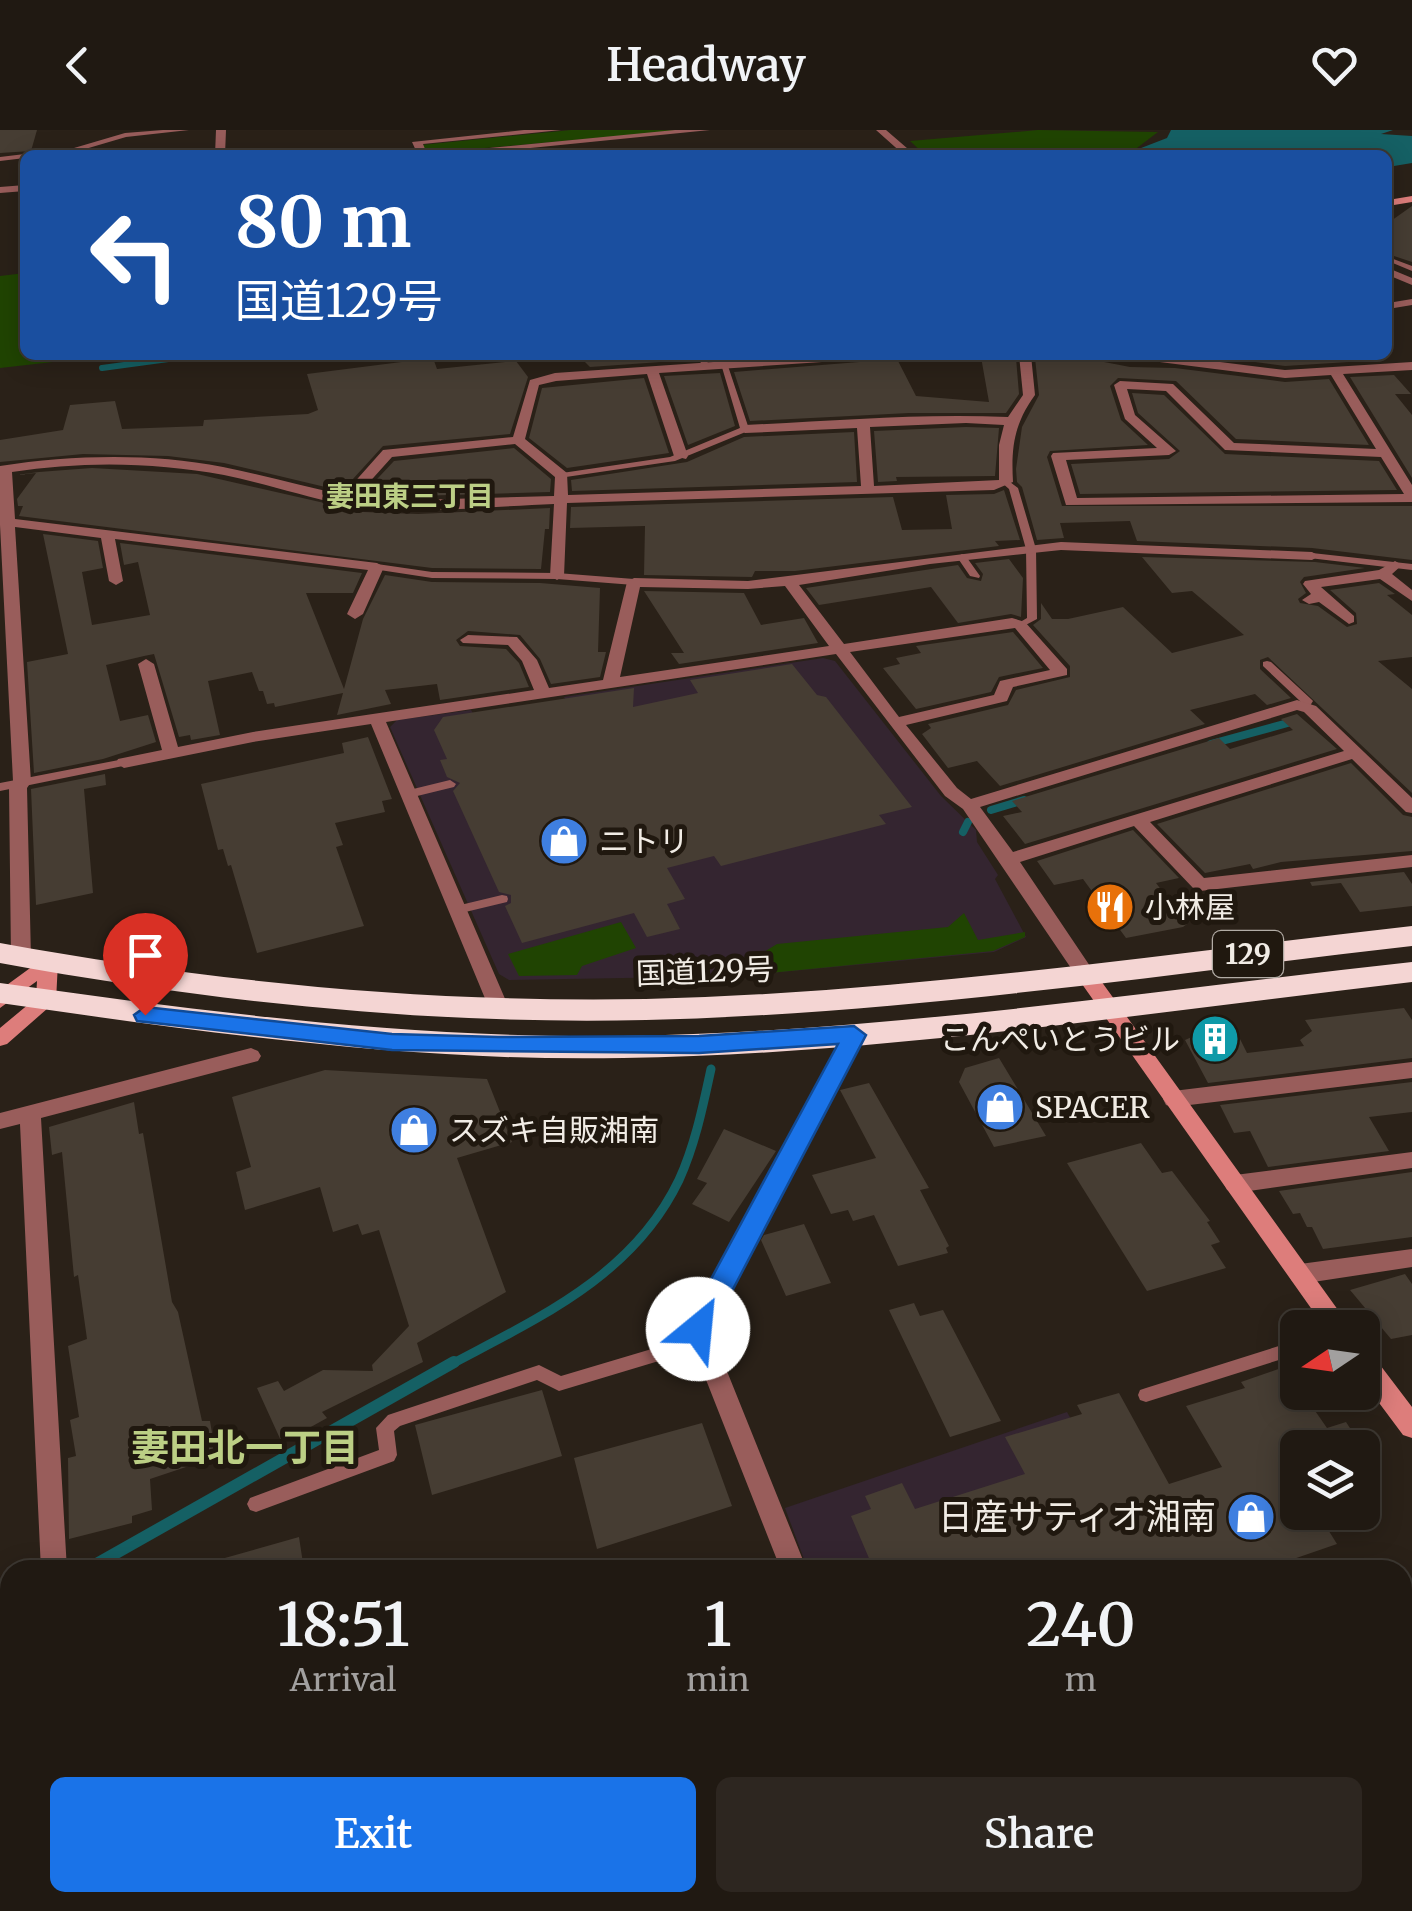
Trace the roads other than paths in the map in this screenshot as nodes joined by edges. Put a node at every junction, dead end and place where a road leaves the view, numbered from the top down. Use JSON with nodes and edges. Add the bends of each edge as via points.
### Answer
{"nodes":[{"id":1,"x":186,"y":130,"type":"edge"},
{"id":2,"x":450,"y":130,"type":"edge"},
{"id":3,"x":556,"y":130,"type":"edge"},
{"id":4,"x":704,"y":130,"type":"edge"},
{"id":5,"x":881,"y":130,"type":"edge"},
{"id":6,"x":417,"y":142,"type":"junction"},
{"id":7,"x":75,"y":150,"type":"edge"},
{"id":8,"x":421,"y":150,"type":"edge"},
{"id":9,"x":486,"y":150,"type":"edge"},
{"id":10,"x":904,"y":150,"type":"edge"},
{"id":11,"x":802,"y":360,"type":"edge"},
{"id":12,"x":1026,"y":360,"type":"edge"},
{"id":13,"x":1172,"y":360,"type":"edge"},
{"id":14,"x":1241,"y":360,"type":"edge"},
{"id":15,"x":704,"y":361,"type":"edge"},
{"id":16,"x":724,"y":366,"type":"junction"},
{"id":17,"x":1412,"y":366,"type":"edge"},
{"id":18,"x":1238,"y":369,"type":"junction"},
{"id":19,"x":652,"y":371,"type":"junction"},
{"id":20,"x":1336,"y":373,"type":"junction"},
{"id":21,"x":1009,"y":421,"type":"junction"},
{"id":22,"x":863,"y":423,"type":"junction"},
{"id":23,"x":670,"y":424,"type":"junction"},
{"id":24,"x":654,"y":425,"type":"dead end"},
{"id":25,"x":745,"y":429,"type":"junction"},
{"id":26,"x":518,"y":440,"type":"junction"},
{"id":27,"x":1055,"y":440,"type":"dead end"},
{"id":28,"x":681,"y":456,"type":"junction"},
{"id":29,"x":1058,"y":456,"type":"junction"},
{"id":30,"x":1388,"y":456,"type":"junction"},
{"id":31,"x":1412,"y":460,"type":"edge"},
{"id":32,"x":2,"y":470,"type":"edge"},
{"id":33,"x":562,"y":476,"type":"junction"},
{"id":34,"x":1006,"y":482,"type":"junction"},
{"id":35,"x":868,"y":492,"type":"junction"},
{"id":36,"x":1412,"y":497,"type":"edge"},
{"id":37,"x":345,"y":500,"type":"junction"},
{"id":38,"x":563,"y":501,"type":"junction"},
{"id":39,"x":4,"y":521,"type":"edge"},
{"id":40,"x":107,"y":533,"type":"junction"},
{"id":41,"x":1031,"y":549,"type":"junction"},
{"id":42,"x":1312,"y":556,"type":"joint"},
{"id":43,"x":962,"y":557,"type":"junction"},
{"id":44,"x":377,"y":567,"type":"junction"},
{"id":45,"x":1412,"y":567,"type":"edge"},
{"id":46,"x":1389,"y":570,"type":"junction"},
{"id":47,"x":557,"y":576,"type":"junction"},
{"id":48,"x":976,"y":576,"type":"dead end"},
{"id":49,"x":116,"y":581,"type":"dead end"},
{"id":50,"x":789,"y":581,"type":"junction"},
{"id":51,"x":634,"y":582,"type":"junction"},
{"id":52,"x":1412,"y":597,"type":"edge"},
{"id":53,"x":354,"y":614,"type":"dead end"},
{"id":54,"x":1349,"y":619,"type":"dead end"},
{"id":55,"x":1020,"y":625,"type":"junction"},
{"id":56,"x":468,"y":640,"type":"dead end"},
{"id":57,"x":842,"y":650,"type":"junction"},
{"id":58,"x":1267,"y":664,"type":"dead end"},
{"id":59,"x":171,"y":676,"type":"dead end"},
{"id":60,"x":610,"y":685,"type":"junction"},
{"id":61,"x":544,"y":694,"type":"junction"},
{"id":62,"x":1304,"y":707,"type":"junction"},
{"id":63,"x":377,"y":719,"type":"junction"},
{"id":64,"x":896,"y":723,"type":"junction"},
{"id":65,"x":1355,"y":753,"type":"junction"},
{"id":66,"x":171,"y":754,"type":"junction"},
{"id":67,"x":124,"y":763,"type":"joint"},
{"id":68,"x":22,"y":782,"type":"junction"},
{"id":69,"x":450,"y":784,"type":"dead end"},
{"id":70,"x":0,"y":787,"type":"edge"},
{"id":71,"x":408,"y":794,"type":"junction"},
{"id":72,"x":969,"y":805,"type":"junction"},
{"id":73,"x":1412,"y":808,"type":"edge"},
{"id":74,"x":1139,"y":821,"type":"junction"},
{"id":75,"x":1009,"y":858,"type":"junction"},
{"id":76,"x":1412,"y":861,"type":"edge"},
{"id":77,"x":502,"y":899,"type":"dead end"},
{"id":78,"x":457,"y":910,"type":"junction"},
{"id":79,"x":1412,"y":936,"type":"edge"},
{"id":80,"x":23,"y":958,"type":"edge"},
{"id":81,"x":1084,"y":972,"type":"junction"},
{"id":82,"x":1412,"y":972,"type":"edge"},
{"id":83,"x":2,"y":996,"type":"edge"},
{"id":84,"x":46,"y":1001,"type":"junction"},
{"id":85,"x":1107,"y":1006,"type":"junction"},
{"id":86,"x":498,"y":1008,"type":"junction"},
{"id":87,"x":854,"y":1035,"type":"junction"},
{"id":88,"x":0,"y":1039,"type":"edge"},
{"id":89,"x":251,"y":1056,"type":"dead end"},
{"id":90,"x":1412,"y":1070,"type":"edge"},
{"id":91,"x":1173,"y":1099,"type":"junction"},
{"id":92,"x":30,"y":1113,"type":"junction"},
{"id":93,"x":0,"y":1121,"type":"edge"},
{"id":94,"x":1412,"y":1160,"type":"edge"},
{"id":95,"x":1234,"y":1184,"type":"junction"},
{"id":96,"x":1412,"y":1258,"type":"edge"},
{"id":97,"x":1300,"y":1274,"type":"junction"},
{"id":98,"x":1326,"y":1310,"type":"edge"},
{"id":99,"x":702,"y":1341,"type":"junction"},
{"id":100,"x":1280,"y":1353,"type":"edge"},
{"id":101,"x":1380,"y":1384,"type":"edge"},
{"id":102,"x":1146,"y":1395,"type":"dead end"},
{"id":103,"x":1412,"y":1427,"type":"edge"},
{"id":104,"x":256,"y":1504,"type":"dead end"},
{"id":105,"x":53,"y":1560,"type":"edge"},
{"id":106,"x":790,"y":1560,"type":"edge"}],
"edges":[{"from":1,"to":7,"type":"lane"},
{"from":2,"to":6,"type":"street","via":[[405,135]]},
{"from":3,"to":6,"type":"street"},
{"from":4,"to":9,"type":"street"},
{"from":5,"to":10,"type":"street"},
{"from":6,"to":8,"type":"street"},
{"from":11,"to":16,"type":"street"},
{"from":12,"to":21,"type":"street","via":[[1029,395]]},
{"from":13,"to":18,"type":"street"},
{"from":14,"to":18,"type":"street"},
{"from":15,"to":16,"type":"street"},
{"from":15,"to":19,"type":"street"},
{"from":16,"to":25,"type":"lane"},
{"from":17,"to":20,"type":"street"},
{"from":18,"to":20,"type":"street"},
{"from":19,"to":23,"type":"street"},
{"from":19,"to":26,"type":"street","via":[[534,383]]},
{"from":20,"to":30,"type":"street"},
{"from":21,"to":22,"type":"street","via":[[901,415]]},
{"from":21,"to":34,"type":"street","via":[[1003,439]]},
{"from":22,"to":25,"type":"street"},
{"from":22,"to":35,"type":"street"},
{"from":23,"to":24,"type":"street"},
{"from":23,"to":28,"type":"street"},
{"from":25,"to":28,"type":"lane"},
{"from":26,"to":33,"type":"street"},
{"from":26,"to":37,"type":"street","via":[[388,453]]},
{"from":27,"to":29,"type":"street"},
{"from":28,"to":33,"type":"lane"},
{"from":29,"to":30,"type":"street","via":[[1169,451],[1129,416],[1120,384],[1169,387],[1230,447]]},
{"from":29,"to":36,"type":"street","via":[[1071,502]]},
{"from":30,"to":31,"type":"street"},
{"from":30,"to":36,"type":"street"},
{"from":32,"to":37,"type":"street","via":[[141,461],[224,471]]},
{"from":32,"to":39,"type":"street"},
{"from":33,"to":38,"type":"street"},
{"from":34,"to":35,"type":"street"},
{"from":34,"to":41,"type":"lane"},
{"from":35,"to":38,"type":"street"},
{"from":37,"to":38,"type":"street"},
{"from":38,"to":47,"type":"street"},
{"from":39,"to":40,"type":"street"},
{"from":39,"to":68,"type":"street"},
{"from":40,"to":44,"type":"street"},
{"from":40,"to":49,"type":"street"},
{"from":41,"to":42,"type":"street"},
{"from":41,"to":43,"type":"street"},
{"from":41,"to":55,"type":"lane","via":[[1032,619]]},
{"from":42,"to":46,"type":"lane"},
{"from":43,"to":48,"type":"lane"},
{"from":43,"to":50,"type":"street"},
{"from":44,"to":47,"type":"lane"},
{"from":44,"to":53,"type":"street"},
{"from":45,"to":46,"type":"lane"},
{"from":46,"to":52,"type":"street"},
{"from":46,"to":54,"type":"street","via":[[1310,584],[1315,598]]},
{"from":47,"to":51,"type":"lane"},
{"from":50,"to":51,"type":"street"},
{"from":50,"to":57,"type":"street"},
{"from":51,"to":60,"type":"street"},
{"from":55,"to":57,"type":"street"},
{"from":55,"to":64,"type":"street","via":[[1061,672],[1006,684],[1001,698]]},
{"from":56,"to":61,"type":"street","via":[[512,640]]},
{"from":57,"to":60,"type":"street"},
{"from":57,"to":64,"type":"street"},
{"from":58,"to":62,"type":"lane","via":[[1307,701]]},
{"from":59,"to":66,"type":"street","via":[[148,672]]},
{"from":60,"to":61,"type":"street"},
{"from":61,"to":63,"type":"street"},
{"from":62,"to":65,"type":"street"},
{"from":62,"to":72,"type":"street"},
{"from":63,"to":66,"type":"street"},
{"from":63,"to":71,"type":"street"},
{"from":64,"to":72,"type":"street"},
{"from":65,"to":73,"type":"street"},
{"from":65,"to":74,"type":"street"},
{"from":66,"to":67,"type":"street"},
{"from":67,"to":68,"type":"lane"},
{"from":68,"to":70,"type":"lane"},
{"from":68,"to":80,"type":"street"},
{"from":69,"to":71,"type":"lane"},
{"from":71,"to":78,"type":"street"},
{"from":72,"to":75,"type":"street"},
{"from":74,"to":75,"type":"street"},
{"from":74,"to":76,"type":"street","via":[[1200,885]]},
{"from":75,"to":81,"type":"street"},
{"from":77,"to":78,"type":"lane"},
{"from":78,"to":86,"type":"street"},
{"from":79,"to":81,"type":"highway","name":"国道129号","number":"129"},
{"from":80,"to":83,"type":"street"},
{"from":80,"to":84,"type":"street"},
{"from":80,"to":86,"type":"highway","name":"国道129号","number":"129","via":[[277,993]]},
{"from":81,"to":85,"type":"street"},
{"from":81,"to":86,"type":"highway","name":"国道129号","number":"129","via":[[736,1006]]},
{"from":82,"to":85,"type":"highway","number":"129"},
{"from":83,"to":84,"type":"highway","number":"129"},
{"from":84,"to":87,"type":"highway","number":"129","via":[[392,1042],[624,1047]]},
{"from":84,"to":88,"type":"street"},
{"from":85,"to":87,"type":"highway","number":"129"},
{"from":85,"to":91,"type":"street"},
{"from":87,"to":99,"type":"street","via":[[698,1329]]},
{"from":89,"to":92,"type":"street"},
{"from":90,"to":91,"type":"street"},
{"from":91,"to":95,"type":"street"},
{"from":92,"to":93,"type":"street"},
{"from":92,"to":105,"type":"street"},
{"from":94,"to":95,"type":"street"},
{"from":95,"to":97,"type":"street"},
{"from":96,"to":97,"type":"street"},
{"from":97,"to":98,"type":"street"},
{"from":99,"to":104,"type":"lane","via":[[560,1384],[539,1372],[394,1420],[386,1428],[388,1455]]},
{"from":99,"to":106,"type":"street"},
{"from":100,"to":102,"type":"lane"},
{"from":101,"to":103,"type":"street"}]}
